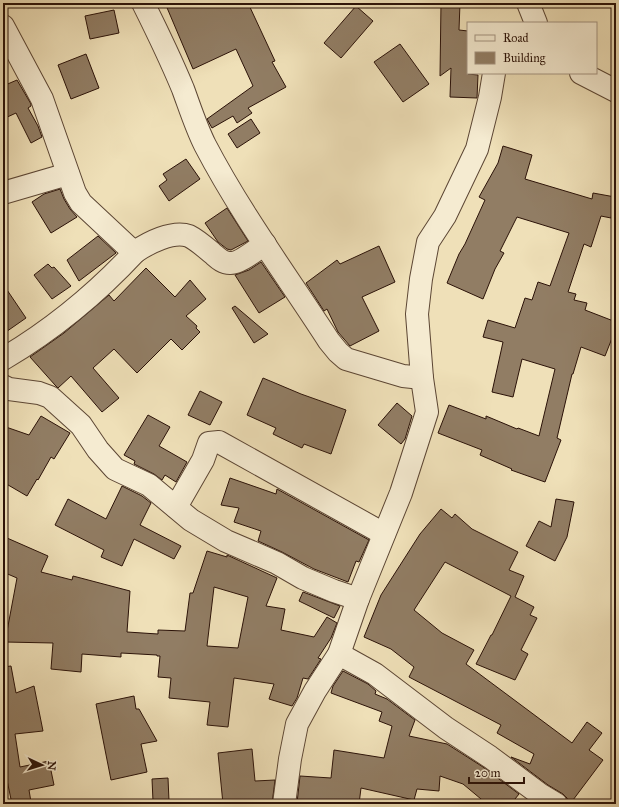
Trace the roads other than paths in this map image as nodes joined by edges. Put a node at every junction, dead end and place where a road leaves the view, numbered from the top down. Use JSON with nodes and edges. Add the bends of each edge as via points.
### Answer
{"nodes":[{"id":1,"x":144,"y":3,"type":"edge"},
{"id":2,"x":528,"y":3,"type":"edge"},
{"id":3,"x":536,"y":22,"type":"edge"},
{"id":4,"x":3,"y":26,"type":"edge"},
{"id":5,"x":494,"y":74,"type":"edge"},
{"id":6,"x":583,"y":74,"type":"edge"},
{"id":7,"x":616,"y":91,"type":"edge"},
{"id":8,"x":68,"y":174,"type":"junction"},
{"id":9,"x":3,"y":193,"type":"edge"},
{"id":10,"x":264,"y":244,"type":"junction"},
{"id":11,"x":135,"y":252,"type":"junction"},
{"id":12,"x":3,"y":359,"type":"edge"},
{"id":13,"x":422,"y":378,"type":"junction"},
{"id":14,"x":3,"y":386,"type":"edge"},
{"id":15,"x":176,"y":507,"type":"junction"},
{"id":16,"x":384,"y":534,"type":"junction"},
{"id":17,"x":358,"y":599,"type":"junction"},
{"id":18,"x":339,"y":654,"type":"junction"},
{"id":19,"x":284,"y":804,"type":"edge"},
{"id":20,"x":556,"y":804,"type":"edge"}],
"edges":[{"from":1,"to":10,"type":"street","via":[[183,88],[205,144]]},
{"from":2,"to":3,"type":"street"},
{"from":4,"to":8,"type":"street","via":[[42,99]]},
{"from":5,"to":13,"type":"street","via":[[477,149],[445,216],[428,242],[417,314]]},
{"from":6,"to":7,"type":"street"},
{"from":8,"to":9,"type":"street"},
{"from":8,"to":11,"type":"street","via":[[74,193],[81,203]]},
{"from":10,"to":11,"type":"street","via":[[242,259],[229,264],[189,236],[174,234]]},
{"from":10,"to":13,"type":"street","via":[[338,352],[346,358],[403,376]]},
{"from":11,"to":12,"type":"street","via":[[64,317]]},
{"from":13,"to":16,"type":"street","via":[[427,412],[401,493]]},
{"from":14,"to":15,"type":"street","via":[[9,390],[39,392],[50,397],[81,425],[98,450],[115,468],[149,485]]},
{"from":15,"to":16,"type":"street","via":[[203,460],[209,443],[219,442]]},
{"from":15,"to":17,"type":"street","via":[[191,520],[226,542],[277,563],[310,581]]},
{"from":16,"to":17,"type":"street"},
{"from":17,"to":18,"type":"street"},
{"from":18,"to":19,"type":"street","via":[[297,724]]},
{"from":18,"to":20,"type":"street","via":[[375,674],[446,728]]}]}
